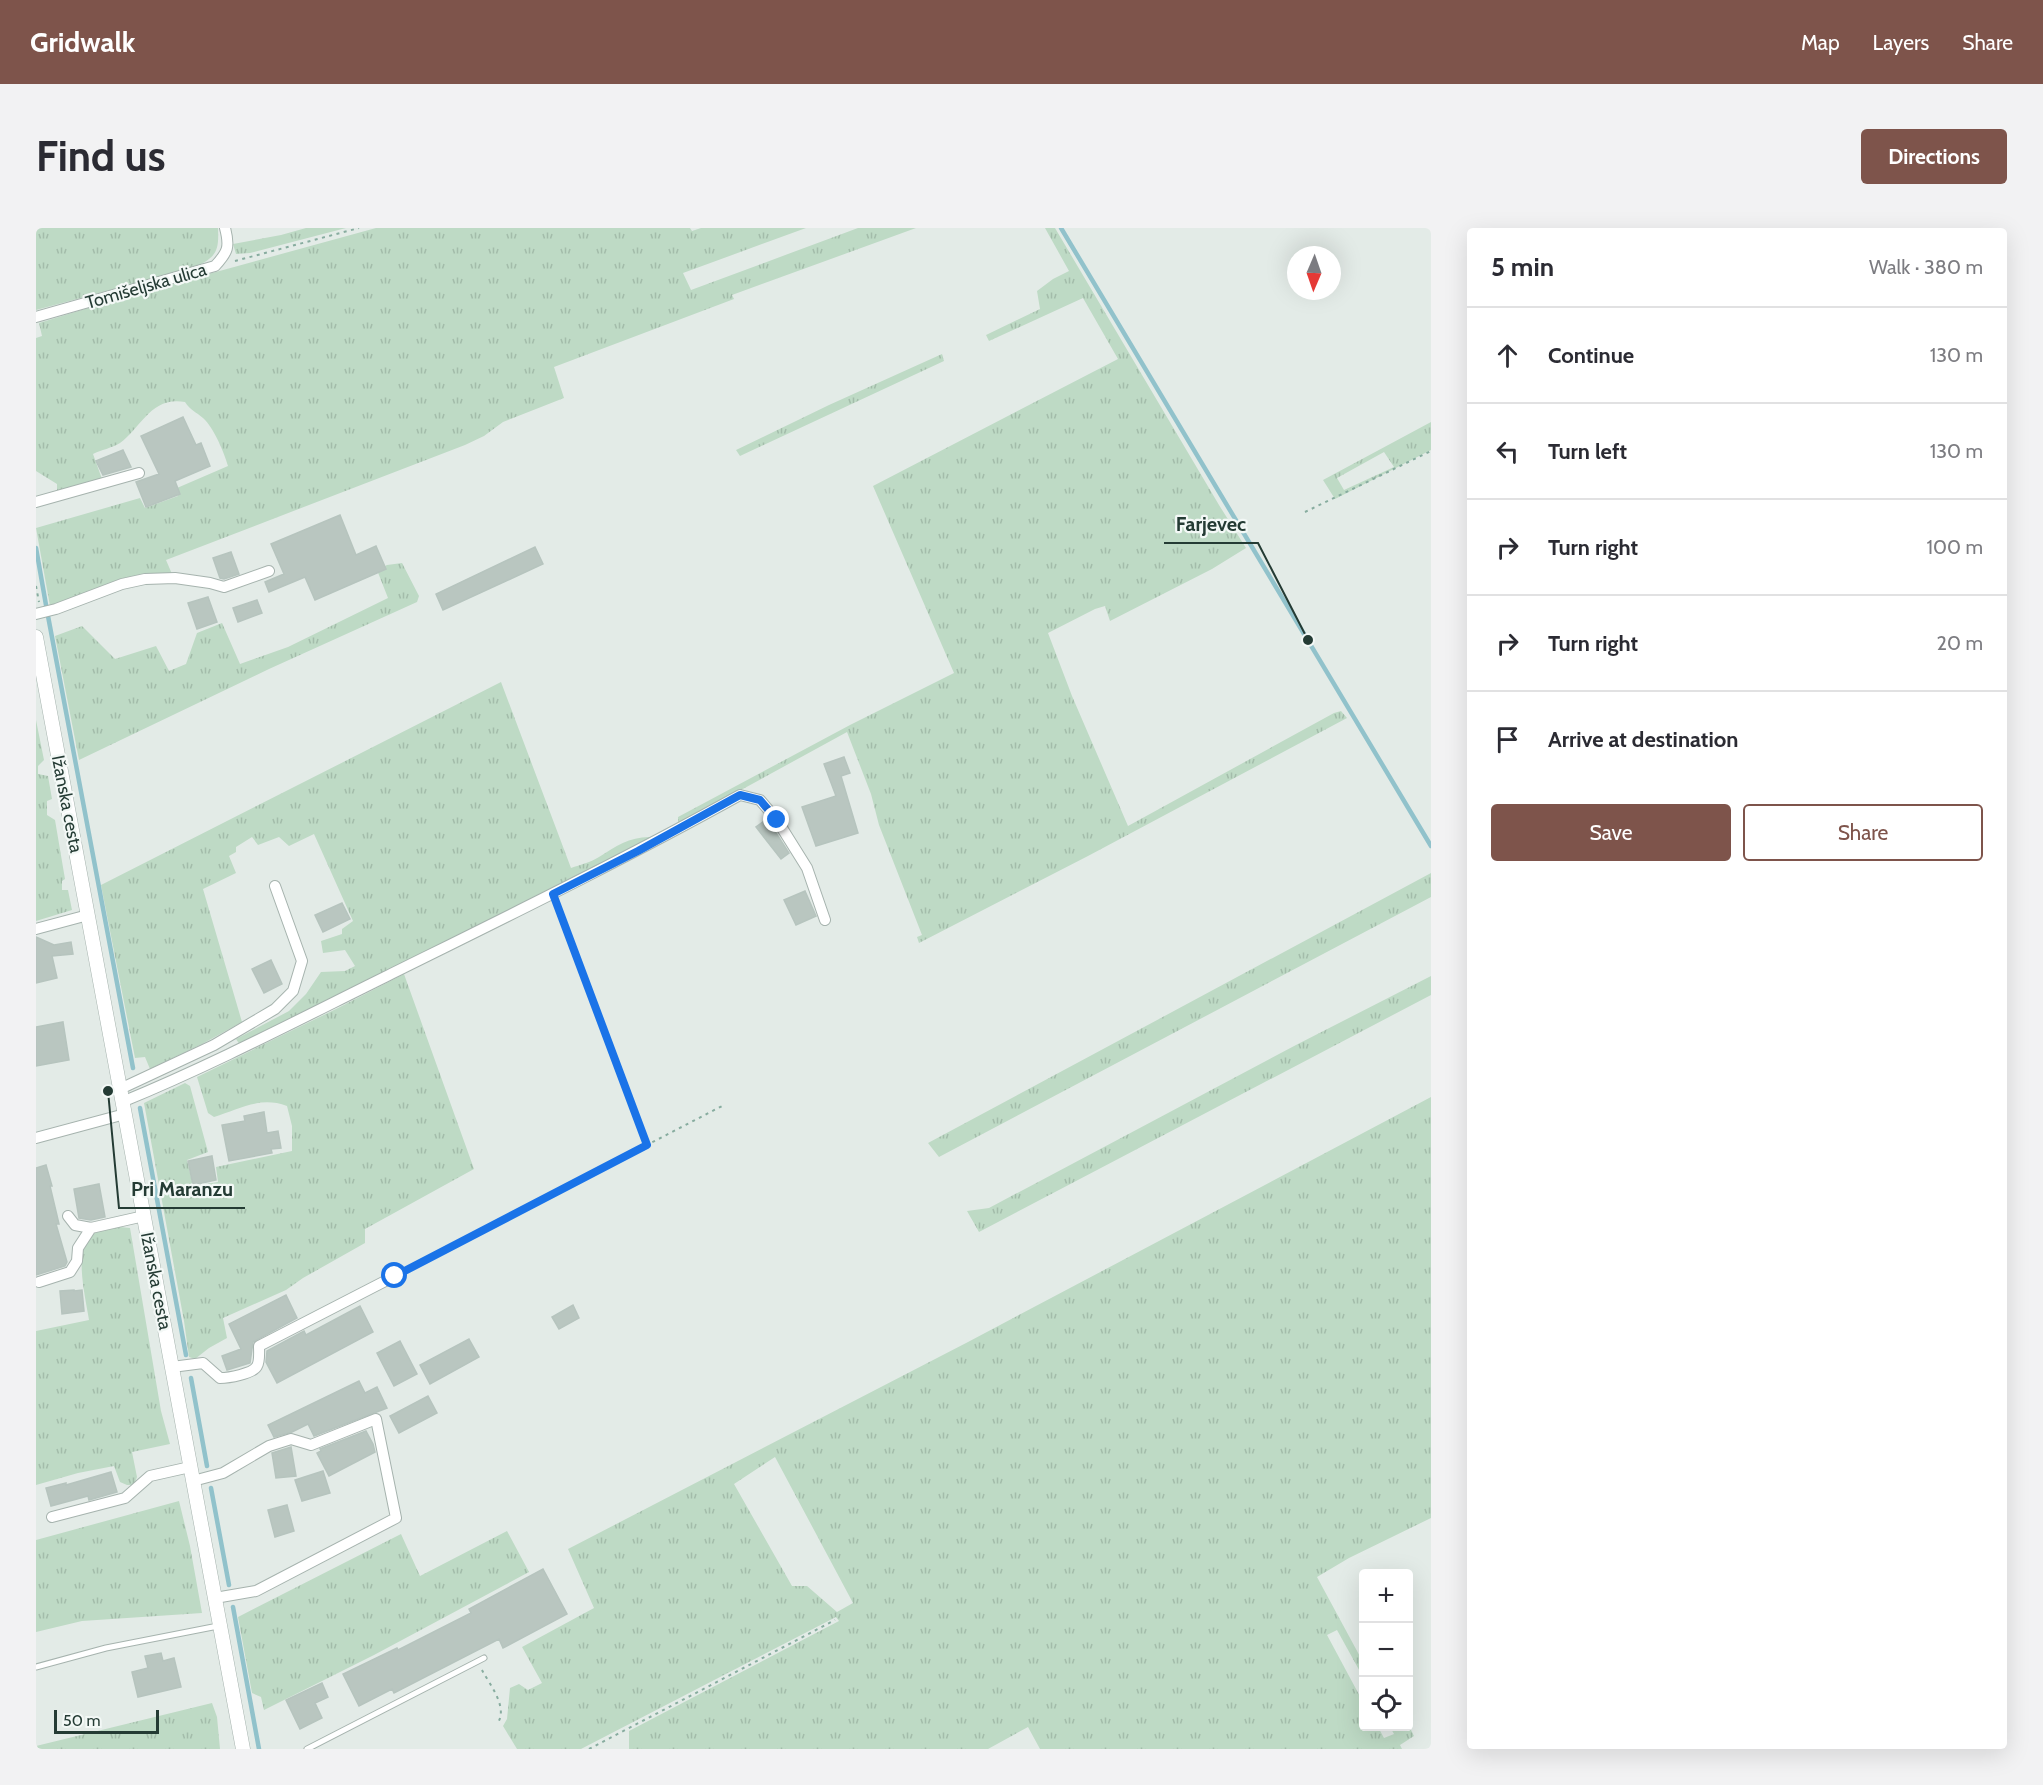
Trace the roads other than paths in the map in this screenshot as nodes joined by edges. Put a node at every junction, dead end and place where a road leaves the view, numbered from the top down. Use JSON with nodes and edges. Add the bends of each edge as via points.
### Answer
{"nodes":[{"id":1,"x":225,"y":228,"type":"edge"},
{"id":2,"x":36,"y":317,"type":"edge"},
{"id":3,"x":139,"y":473,"type":"dead end"},
{"id":4,"x":36,"y":502,"type":"edge"},
{"id":5,"x":269,"y":571,"type":"dead end"},
{"id":6,"x":36,"y":614,"type":"edge"},
{"id":7,"x":36,"y":637,"type":"edge"},
{"id":8,"x":275,"y":886,"type":"dead end"},
{"id":9,"x":88,"y":915,"type":"junction"},
{"id":10,"x":825,"y":920,"type":"dead end"},
{"id":11,"x":36,"y":929,"type":"edge"},
{"id":12,"x":122,"y":1102,"type":"junction"},
{"id":13,"x":36,"y":1138,"type":"edge"},
{"id":14,"x":144,"y":1215,"type":"junction"},
{"id":15,"x":68,"y":1216,"type":"dead end"},
{"id":16,"x":91,"y":1228,"type":"junction"},
{"id":17,"x":395,"y":1276,"type":"road end"},
{"id":18,"x":39,"y":1282,"type":"dead end"},
{"id":19,"x":172,"y":1367,"type":"junction"},
{"id":20,"x":191,"y":1474,"type":"junction"},
{"id":21,"x":52,"y":1517,"type":"dead end"},
{"id":22,"x":214,"y":1598,"type":"junction"},
{"id":23,"x":220,"y":1626,"type":"junction"},
{"id":24,"x":481,"y":1660,"type":"road end"},
{"id":25,"x":36,"y":1667,"type":"edge"},
{"id":26,"x":243,"y":1749,"type":"edge"},
{"id":27,"x":307,"y":1749,"type":"edge"}],
"edges":[{"from":1,"to":2,"type":"street","name":"Tomišeljska ulica","via":[[227,253],[215,266]]},
{"from":3,"to":4,"type":"street"},
{"from":5,"to":6,"type":"street","via":[[224,587],[175,578],[146,579]]},
{"from":7,"to":9,"type":"street","name":"Ižanska cesta"},
{"from":8,"to":12,"type":"street","via":[[302,961],[293,991],[275,1009]]},
{"from":9,"to":11,"type":"street"},
{"from":9,"to":12,"type":"street","name":"Ižanska cesta"},
{"from":10,"to":12,"type":"street","via":[[807,868],[777,820],[760,800],[740,795],[553,894],[208,1065]]},
{"from":12,"to":13,"type":"street"},
{"from":12,"to":14,"type":"street","name":"Ižanska cesta"},
{"from":14,"to":16,"type":"street"},
{"from":14,"to":19,"type":"street","name":"Ižanska cesta"},
{"from":15,"to":16,"type":"street","via":[[75,1225]]},
{"from":16,"to":18,"type":"street","via":[[78,1248],[77,1261],[70,1272]]},
{"from":17,"to":19,"type":"street","via":[[259,1346],[259,1364],[255,1369],[220,1378],[203,1363]]},
{"from":19,"to":20,"type":"street","name":"Ižanska cesta"},
{"from":20,"to":21,"type":"street","via":[[150,1476],[125,1498]]},
{"from":20,"to":22,"type":"street","name":"Ižanska cesta"},
{"from":20,"to":22,"type":"street","via":[[224,1473],[269,1446],[291,1439],[311,1445],[376,1419],[396,1518],[256,1591]]},
{"from":22,"to":23,"type":"street","name":"Ižanska cesta"},
{"from":23,"to":25,"type":"lane","via":[[106,1648]]},
{"from":23,"to":26,"type":"street","name":"Ižanska cesta"},
{"from":24,"to":27,"type":"lane"}]}
